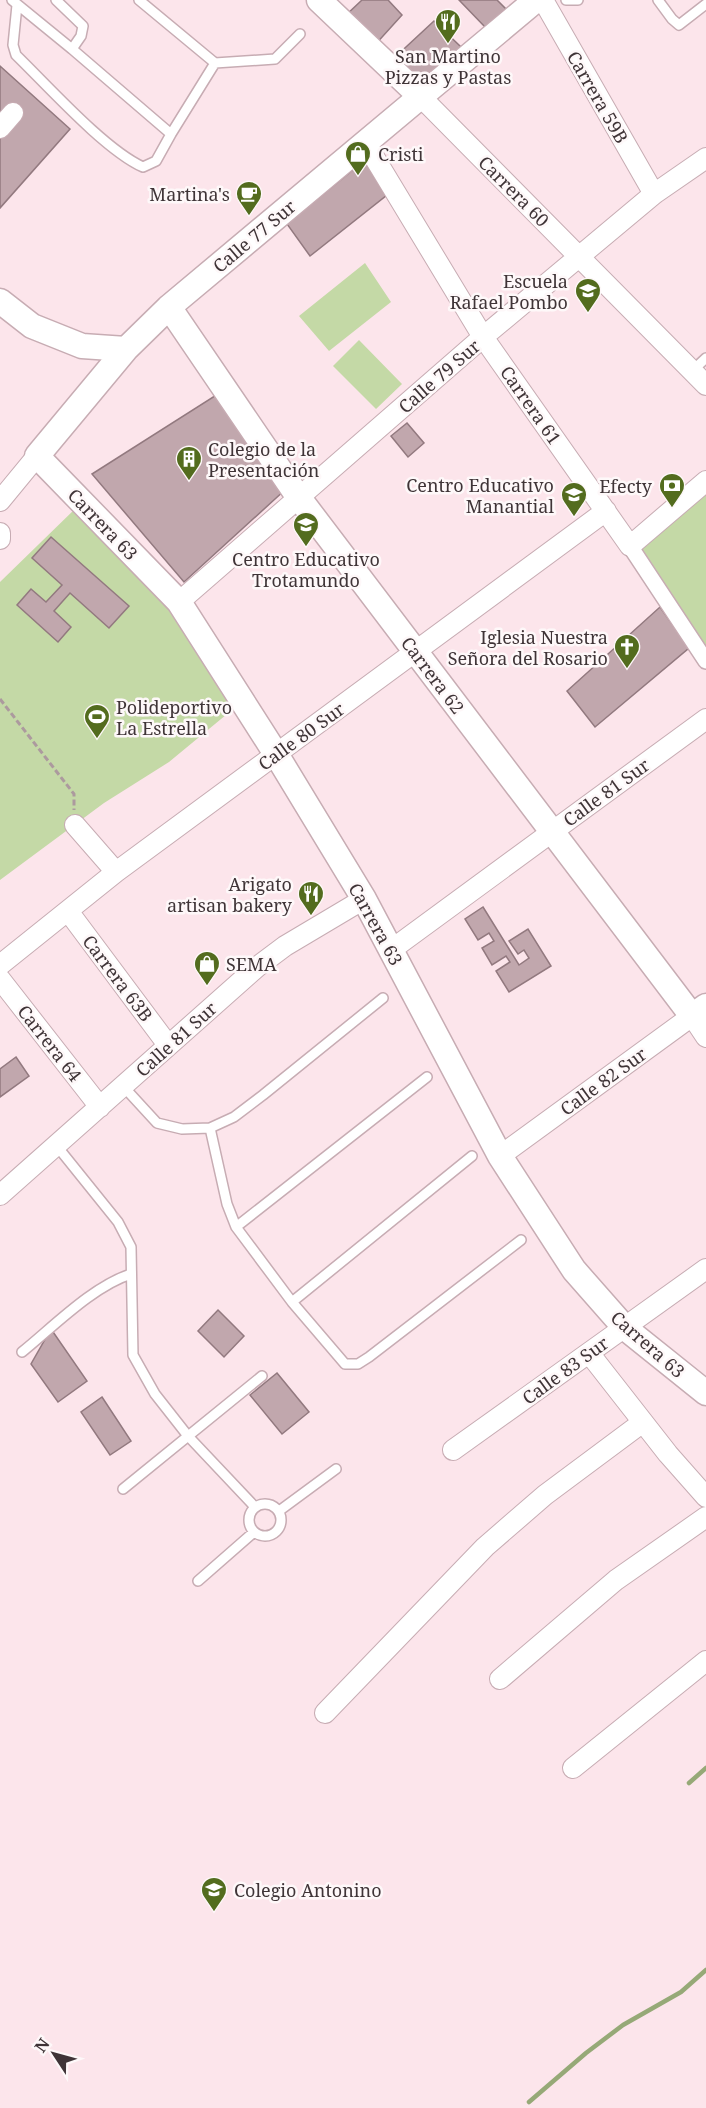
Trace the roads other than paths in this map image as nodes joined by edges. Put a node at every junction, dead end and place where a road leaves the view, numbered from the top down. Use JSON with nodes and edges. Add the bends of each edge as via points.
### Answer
{"nodes":[{"id":1,"x":57,"y":0,"type":"edge"},
{"id":2,"x":139,"y":0,"type":"edge"},
{"id":3,"x":319,"y":0,"type":"edge"},
{"id":4,"x":536,"y":0,"type":"edge"},
{"id":5,"x":543,"y":0,"type":"edge"},
{"id":6,"x":566,"y":0,"type":"edge"},
{"id":7,"x":578,"y":0,"type":"edge"},
{"id":8,"x":658,"y":0,"type":"edge"},
{"id":9,"x":15,"y":3,"type":"edge"},
{"id":10,"x":706,"y":4,"type":"edge"},
{"id":11,"x":300,"y":34,"type":"dead end"},
{"id":12,"x":72,"y":49,"type":"junction"},
{"id":13,"x":215,"y":63,"type":"junction"},
{"id":14,"x":420,"y":96,"type":"junction"},
{"id":15,"x":13,"y":113,"type":"dead end"},
{"id":16,"x":0,"y":128,"type":"edge"},
{"id":17,"x":171,"y":134,"type":"junction"},
{"id":18,"x":365,"y":142,"type":"junction"},
{"id":19,"x":706,"y":158,"type":"edge"},
{"id":20,"x":654,"y":194,"type":"junction"},
{"id":21,"x":580,"y":256,"type":"junction"},
{"id":22,"x":0,"y":301,"type":"edge"},
{"id":23,"x":170,"y":307,"type":"junction"},
{"id":24,"x":483,"y":337,"type":"junction"},
{"id":25,"x":126,"y":349,"type":"junction"},
{"id":26,"x":699,"y":364,"type":"edge"},
{"id":27,"x":706,"y":385,"type":"edge"},
{"id":28,"x":37,"y":456,"type":"junction"},
{"id":29,"x":706,"y":481,"type":"edge"},
{"id":30,"x":299,"y":498,"type":"junction"},
{"id":31,"x":0,"y":501,"type":"edge"},
{"id":32,"x":606,"y":511,"type":"junction"},
{"id":33,"x":0,"y":533,"type":"edge"},
{"id":34,"x":0,"y":539,"type":"edge"},
{"id":35,"x":630,"y":546,"type":"junction"},
{"id":36,"x":179,"y":602,"type":"junction"},
{"id":37,"x":415,"y":651,"type":"junction"},
{"id":38,"x":706,"y":661,"type":"edge"},
{"id":39,"x":706,"y":719,"type":"edge"},
{"id":40,"x":276,"y":754,"type":"junction"},
{"id":41,"x":75,"y":825,"type":"road end"},
{"id":42,"x":552,"y":832,"type":"junction"},
{"id":43,"x":116,"y":872,"type":"junction"},
{"id":44,"x":364,"y":899,"type":"junction"},
{"id":45,"x":68,"y":911,"type":"junction"},
{"id":46,"x":391,"y":950,"type":"junction"},
{"id":47,"x":0,"y":965,"type":"edge"},
{"id":48,"x":0,"y":979,"type":"edge"},
{"id":49,"x":383,"y":998,"type":"dead end"},
{"id":50,"x":699,"y":1011,"type":"edge"},
{"id":51,"x":706,"y":1037,"type":"edge"},
{"id":52,"x":168,"y":1045,"type":"junction"},
{"id":53,"x":427,"y":1077,"type":"dead end"},
{"id":54,"x":123,"y":1086,"type":"junction"},
{"id":55,"x":100,"y":1107,"type":"junction"},
{"id":56,"x":210,"y":1128,"type":"junction"},
{"id":57,"x":56,"y":1145,"type":"junction"},
{"id":58,"x":472,"y":1156,"type":"dead end"},
{"id":59,"x":500,"y":1156,"type":"junction"},
{"id":60,"x":0,"y":1195,"type":"edge"},
{"id":61,"x":236,"y":1227,"type":"junction"},
{"id":62,"x":521,"y":1240,"type":"dead end"},
{"id":63,"x":706,"y":1269,"type":"edge"},
{"id":64,"x":131,"y":1274,"type":"junction"},
{"id":65,"x":292,"y":1302,"type":"junction"},
{"id":66,"x":625,"y":1328,"type":"junction"},
{"id":67,"x":22,"y":1352,"type":"dead end"},
{"id":68,"x":589,"y":1353,"type":"junction"},
{"id":69,"x":262,"y":1376,"type":"dead end"},
{"id":70,"x":706,"y":1393,"type":"edge"},
{"id":71,"x":643,"y":1422,"type":"junction"},
{"id":72,"x":189,"y":1436,"type":"junction"},
{"id":73,"x":453,"y":1450,"type":"dead end"},
{"id":74,"x":336,"y":1469,"type":"dead end"},
{"id":75,"x":123,"y":1489,"type":"dead end"},
{"id":76,"x":706,"y":1497,"type":"edge"},
{"id":77,"x":255,"y":1507,"type":"junction"},
{"id":78,"x":279,"y":1511,"type":"junction"},
{"id":79,"x":706,"y":1517,"type":"edge"},
{"id":80,"x":254,"y":1532,"type":"junction"},
{"id":81,"x":198,"y":1581,"type":"dead end"},
{"id":82,"x":706,"y":1661,"type":"edge"},
{"id":83,"x":500,"y":1679,"type":"dead end"},
{"id":84,"x":325,"y":1713,"type":"dead end"},
{"id":85,"x":573,"y":1768,"type":"dead end"}],
"edges":[{"from":1,"to":12,"type":"lane","via":[[83,26]]},
{"from":2,"to":13,"type":"lane"},
{"from":3,"to":14,"type":"street","name":"Carrera 60"},
{"from":4,"to":14,"type":"street","name":"Calle 77 Sur"},
{"from":5,"to":20,"type":"street","name":"Carrera 59B"},
{"from":6,"to":7,"type":"lane"},
{"from":8,"to":10,"type":"lane","via":[[679,25]]},
{"from":9,"to":12,"type":"lane"},
{"from":9,"to":17,"type":"lane","via":[[16,55],[110,145],[143,166],[156,161]]},
{"from":11,"to":13,"type":"lane","via":[[274,59]]},
{"from":12,"to":17,"type":"lane"},
{"from":13,"to":17,"type":"lane"},
{"from":14,"to":18,"type":"street","name":"Calle 77 Sur"},
{"from":14,"to":21,"type":"street","name":"Carrera 60"},
{"from":15,"to":16,"type":"street"},
{"from":18,"to":23,"type":"street","name":"Calle 77 Sur"},
{"from":18,"to":24,"type":"street","name":"Carrera 61"},
{"from":19,"to":20,"type":"street","name":"Calle 79 Sur"},
{"from":20,"to":21,"type":"street","name":"Calle 79 Sur"},
{"from":21,"to":24,"type":"street","name":"Calle 79 Sur"},
{"from":21,"to":26,"type":"street","name":"Carrera 60"},
{"from":22,"to":25,"type":"street","via":[[32,326],[82,346]]},
{"from":23,"to":25,"type":"street","name":"Calle 77 Sur"},
{"from":23,"to":30,"type":"street","name":"Carrera 62"},
{"from":24,"to":30,"type":"street","name":"Calle 79 Sur"},
{"from":24,"to":32,"type":"street","name":"Carrera 61"},
{"from":25,"to":28,"type":"street","name":"Calle 77 Sur"},
{"from":26,"to":27,"type":"street","name":"Carrera 60"},
{"from":28,"to":31,"type":"street","name":"Calle 77 Sur"},
{"from":28,"to":36,"type":"street","name":"Carrera 63"},
{"from":29,"to":35,"type":"street"},
{"from":30,"to":36,"type":"street","name":"Calle 79 Sur"},
{"from":30,"to":37,"type":"street","name":"Carrera 62"},
{"from":32,"to":35,"type":"street","name":"Carrera 61"},
{"from":32,"to":37,"type":"street","name":"Calle 80 Sur"},
{"from":33,"to":34,"type":"street"},
{"from":35,"to":38,"type":"street","name":"Carrera 61"},
{"from":36,"to":40,"type":"street","name":"Carrera 63"},
{"from":37,"to":40,"type":"street","name":"Calle 80 Sur"},
{"from":37,"to":42,"type":"street","name":"Carrera 62"},
{"from":39,"to":42,"type":"street","name":"Calle 81 Sur"},
{"from":40,"to":43,"type":"street","name":"Calle 80 Sur"},
{"from":40,"to":44,"type":"street","name":"Carrera 63"},
{"from":41,"to":43,"type":"street"},
{"from":42,"to":46,"type":"street","name":"Calle 81 Sur"},
{"from":42,"to":50,"type":"street","name":"Carrera 62"},
{"from":43,"to":45,"type":"street","name":"Calle 80 Sur"},
{"from":44,"to":46,"type":"street","name":"Carrera 63"},
{"from":44,"to":52,"type":"street","name":"Calle 81 Sur","via":[[285,946]]},
{"from":45,"to":47,"type":"street","name":"Calle 80 Sur"},
{"from":45,"to":52,"type":"street","name":"Carrera 63B"},
{"from":46,"to":59,"type":"street","name":"Carrera 63"},
{"from":48,"to":55,"type":"street","name":"Carrera 64"},
{"from":49,"to":56,"type":"lane","via":[[234,1117]]},
{"from":50,"to":51,"type":"street","name":"Carrera 62"},
{"from":50,"to":59,"type":"street","name":"Calle 82 Sur"},
{"from":52,"to":54,"type":"street","name":"Calle 81 Sur"},
{"from":53,"to":61,"type":"lane"},
{"from":54,"to":55,"type":"street","name":"Calle 81 Sur"},
{"from":54,"to":56,"type":"lane","via":[[157,1123],[182,1129]]},
{"from":55,"to":57,"type":"street","name":"Calle 81 Sur"},
{"from":56,"to":61,"type":"lane"},
{"from":57,"to":60,"type":"street","name":"Calle 81 Sur"},
{"from":57,"to":64,"type":"lane","via":[[118,1222],[131,1247]]},
{"from":58,"to":65,"type":"lane"},
{"from":59,"to":66,"type":"street","name":"Carrera 63","via":[[574,1270]]},
{"from":61,"to":65,"type":"lane"},
{"from":62,"to":65,"type":"lane","via":[[358,1364],[345,1364],[337,1358]]},
{"from":63,"to":66,"type":"street","name":"Calle 83 Sur"},
{"from":64,"to":67,"type":"lane","via":[[103,1288]]},
{"from":64,"to":72,"type":"lane","via":[[133,1355],[155,1394]]},
{"from":66,"to":68,"type":"street","name":"Calle 83 Sur"},
{"from":66,"to":70,"type":"street","name":"Carrera 63"},
{"from":68,"to":71,"type":"street"},
{"from":68,"to":73,"type":"street","name":"Calle 83 Sur"},
{"from":69,"to":72,"type":"lane"},
{"from":71,"to":76,"type":"street"},
{"from":71,"to":84,"type":"street","via":[[545,1495],[485,1547]]},
{"from":72,"to":75,"type":"lane"},
{"from":72,"to":77,"type":"lane"},
{"from":74,"to":78,"type":"lane"},
{"from":77,"to":78,"type":"lane","via":[[268,1504]]},
{"from":77,"to":80,"type":"lane","via":[[249,1520]]},
{"from":78,"to":80,"type":"lane","via":[[281,1523],[276,1533],[265,1537]]},
{"from":79,"to":83,"type":"street","via":[[616,1580]]},
{"from":80,"to":81,"type":"lane"},
{"from":82,"to":85,"type":"street"}]}
